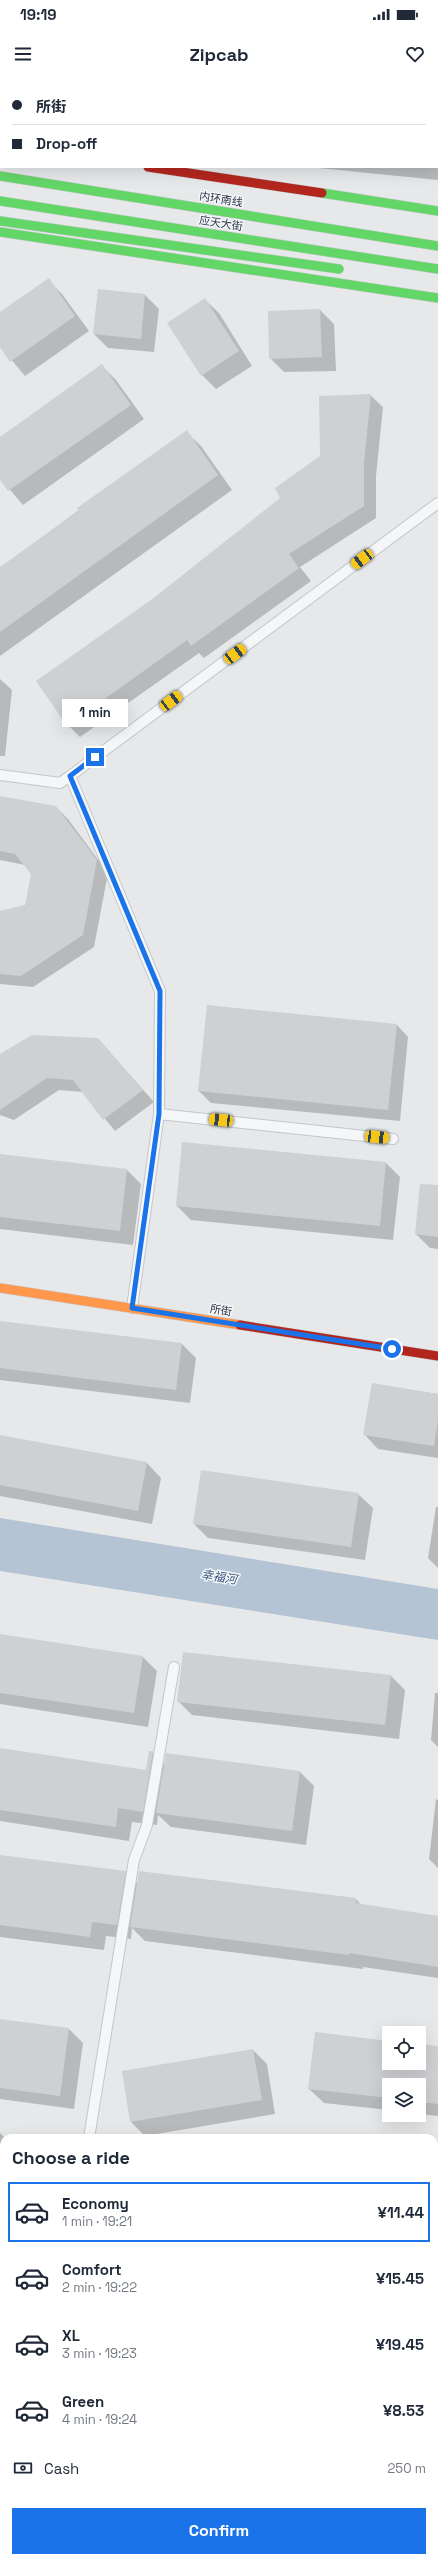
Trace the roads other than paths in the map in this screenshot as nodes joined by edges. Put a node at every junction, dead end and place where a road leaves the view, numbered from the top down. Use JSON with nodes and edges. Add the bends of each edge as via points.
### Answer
{"nodes":[{"id":1,"x":155,"y":168,"type":"edge"},
{"id":2,"x":0,"y":176,"type":"edge"},
{"id":3,"x":0,"y":201,"type":"edge"},
{"id":4,"x":438,"y":211,"type":"edge"},
{"id":5,"x":0,"y":221,"type":"edge"},
{"id":6,"x":0,"y":232,"type":"edge"},
{"id":7,"x":438,"y":246,"type":"edge"},
{"id":8,"x":438,"y":269,"type":"edge"},
{"id":9,"x":352,"y":271,"type":"dead end"},
{"id":10,"x":438,"y":298,"type":"edge"},
{"id":11,"x":438,"y":503,"type":"edge"},
{"id":12,"x":0,"y":774,"type":"edge"},
{"id":13,"x":70,"y":776,"type":"junction"},
{"id":14,"x":159,"y":1114,"type":"junction"},
{"id":15,"x":393,"y":1139,"type":"dead end"},
{"id":16,"x":0,"y":1288,"type":"edge"},
{"id":17,"x":132,"y":1308,"type":"junction"},
{"id":18,"x":438,"y":1356,"type":"edge"},
{"id":19,"x":174,"y":1666,"type":"dead end"},
{"id":20,"x":90,"y":2134,"type":"edge"}],
"edges":[{"from":1,"to":4,"type":"main road"},
{"from":2,"to":7,"type":"main road","name":"内环南线"},
{"from":3,"to":8,"type":"main road","name":"应天大街"},
{"from":5,"to":9,"type":"main road"},
{"from":6,"to":10,"type":"main road"},
{"from":11,"to":13,"type":"lane"},
{"from":12,"to":13,"type":"lane","via":[[60,784]]},
{"from":13,"to":14,"type":"lane","via":[[160,991]]},
{"from":14,"to":15,"type":"lane"},
{"from":14,"to":17,"type":"lane"},
{"from":16,"to":17,"type":"main road","name":"所街"},
{"from":17,"to":18,"type":"main road","name":"所街"},
{"from":19,"to":20,"type":"lane","via":[[147,1825],[134,1860]]}]}
